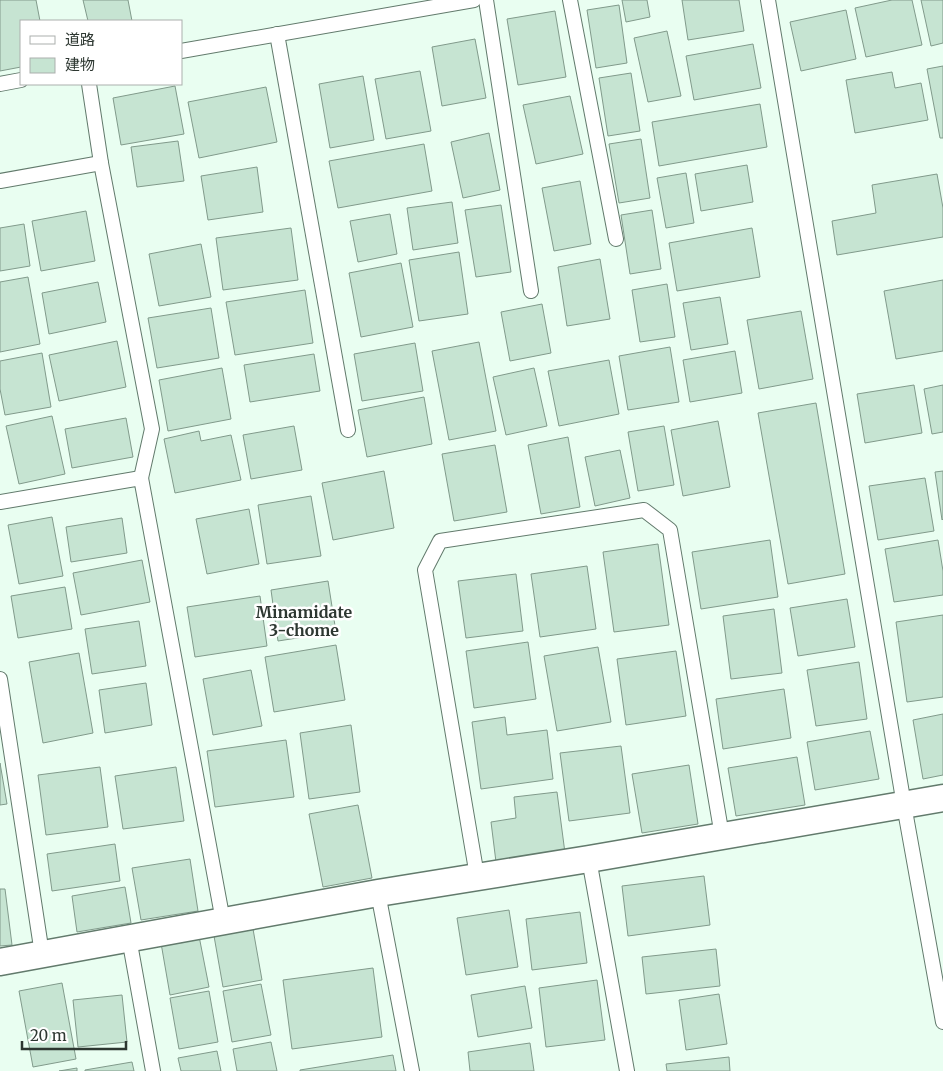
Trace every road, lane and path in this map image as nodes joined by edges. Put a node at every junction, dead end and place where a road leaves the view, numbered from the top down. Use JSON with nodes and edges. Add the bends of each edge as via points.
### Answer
{"nodes":[{"id":1,"x":474,"y":0,"type":"edge"},
{"id":2,"x":486,"y":0,"type":"edge"},
{"id":3,"x":570,"y":0,"type":"edge"},
{"id":4,"x":768,"y":0,"type":"edge"},
{"id":5,"x":278,"y":34,"type":"junction"},
{"id":6,"x":182,"y":51,"type":"edge"},
{"id":7,"x":20,"y":80,"type":"edge"},
{"id":8,"x":0,"y":84,"type":"edge"},
{"id":9,"x":89,"y":85,"type":"edge"},
{"id":10,"x":101,"y":163,"type":"junction"},
{"id":11,"x":0,"y":181,"type":"edge"},
{"id":12,"x":616,"y":239,"type":"dead end"},
{"id":13,"x":531,"y":291,"type":"dead end"},
{"id":14,"x":348,"y":430,"type":"dead end"},
{"id":15,"x":140,"y":478,"type":"junction"},
{"id":16,"x":0,"y":502,"type":"edge"},
{"id":17,"x":0,"y":679,"type":"edge"},
{"id":18,"x":943,"y":798,"type":"edge"},
{"id":19,"x":904,"y":805,"type":"junction"},
{"id":20,"x":722,"y":836,"type":"junction"},
{"id":21,"x":589,"y":859,"type":"junction"},
{"id":22,"x":476,"y":876,"type":"junction"},
{"id":23,"x":378,"y":893,"type":"junction"},
{"id":24,"x":223,"y":921,"type":"junction"},
{"id":25,"x":130,"y":938,"type":"junction"},
{"id":26,"x":42,"y":954,"type":"junction"},
{"id":27,"x":0,"y":962,"type":"edge"},
{"id":28,"x":943,"y":1022,"type":"edge"},
{"id":29,"x":153,"y":1071,"type":"edge"},
{"id":30,"x":412,"y":1071,"type":"edge"},
{"id":31,"x":627,"y":1071,"type":"edge"}],
"edges":[{"from":1,"to":5,"type":"lane"},
{"from":2,"to":13,"type":"lane"},
{"from":3,"to":12,"type":"lane"},
{"from":4,"to":19,"type":"lane"},
{"from":5,"to":6,"type":"lane"},
{"from":5,"to":14,"type":"lane"},
{"from":7,"to":8,"type":"lane"},
{"from":9,"to":10,"type":"lane"},
{"from":10,"to":11,"type":"lane"},
{"from":10,"to":15,"type":"lane","via":[[152,429]]},
{"from":15,"to":16,"type":"lane"},
{"from":15,"to":24,"type":"lane"},
{"from":17,"to":26,"type":"lane"},
{"from":18,"to":19,"type":"street"},
{"from":19,"to":20,"type":"street"},
{"from":19,"to":28,"type":"lane"},
{"from":20,"to":21,"type":"street"},
{"from":20,"to":22,"type":"lane","via":[[670,530],[644,510],[440,541],[425,570]]},
{"from":21,"to":22,"type":"street"},
{"from":21,"to":31,"type":"lane"},
{"from":22,"to":23,"type":"street"},
{"from":23,"to":24,"type":"street"},
{"from":23,"to":30,"type":"lane"},
{"from":24,"to":25,"type":"street"},
{"from":25,"to":26,"type":"street"},
{"from":25,"to":29,"type":"lane"},
{"from":26,"to":27,"type":"street"}]}
